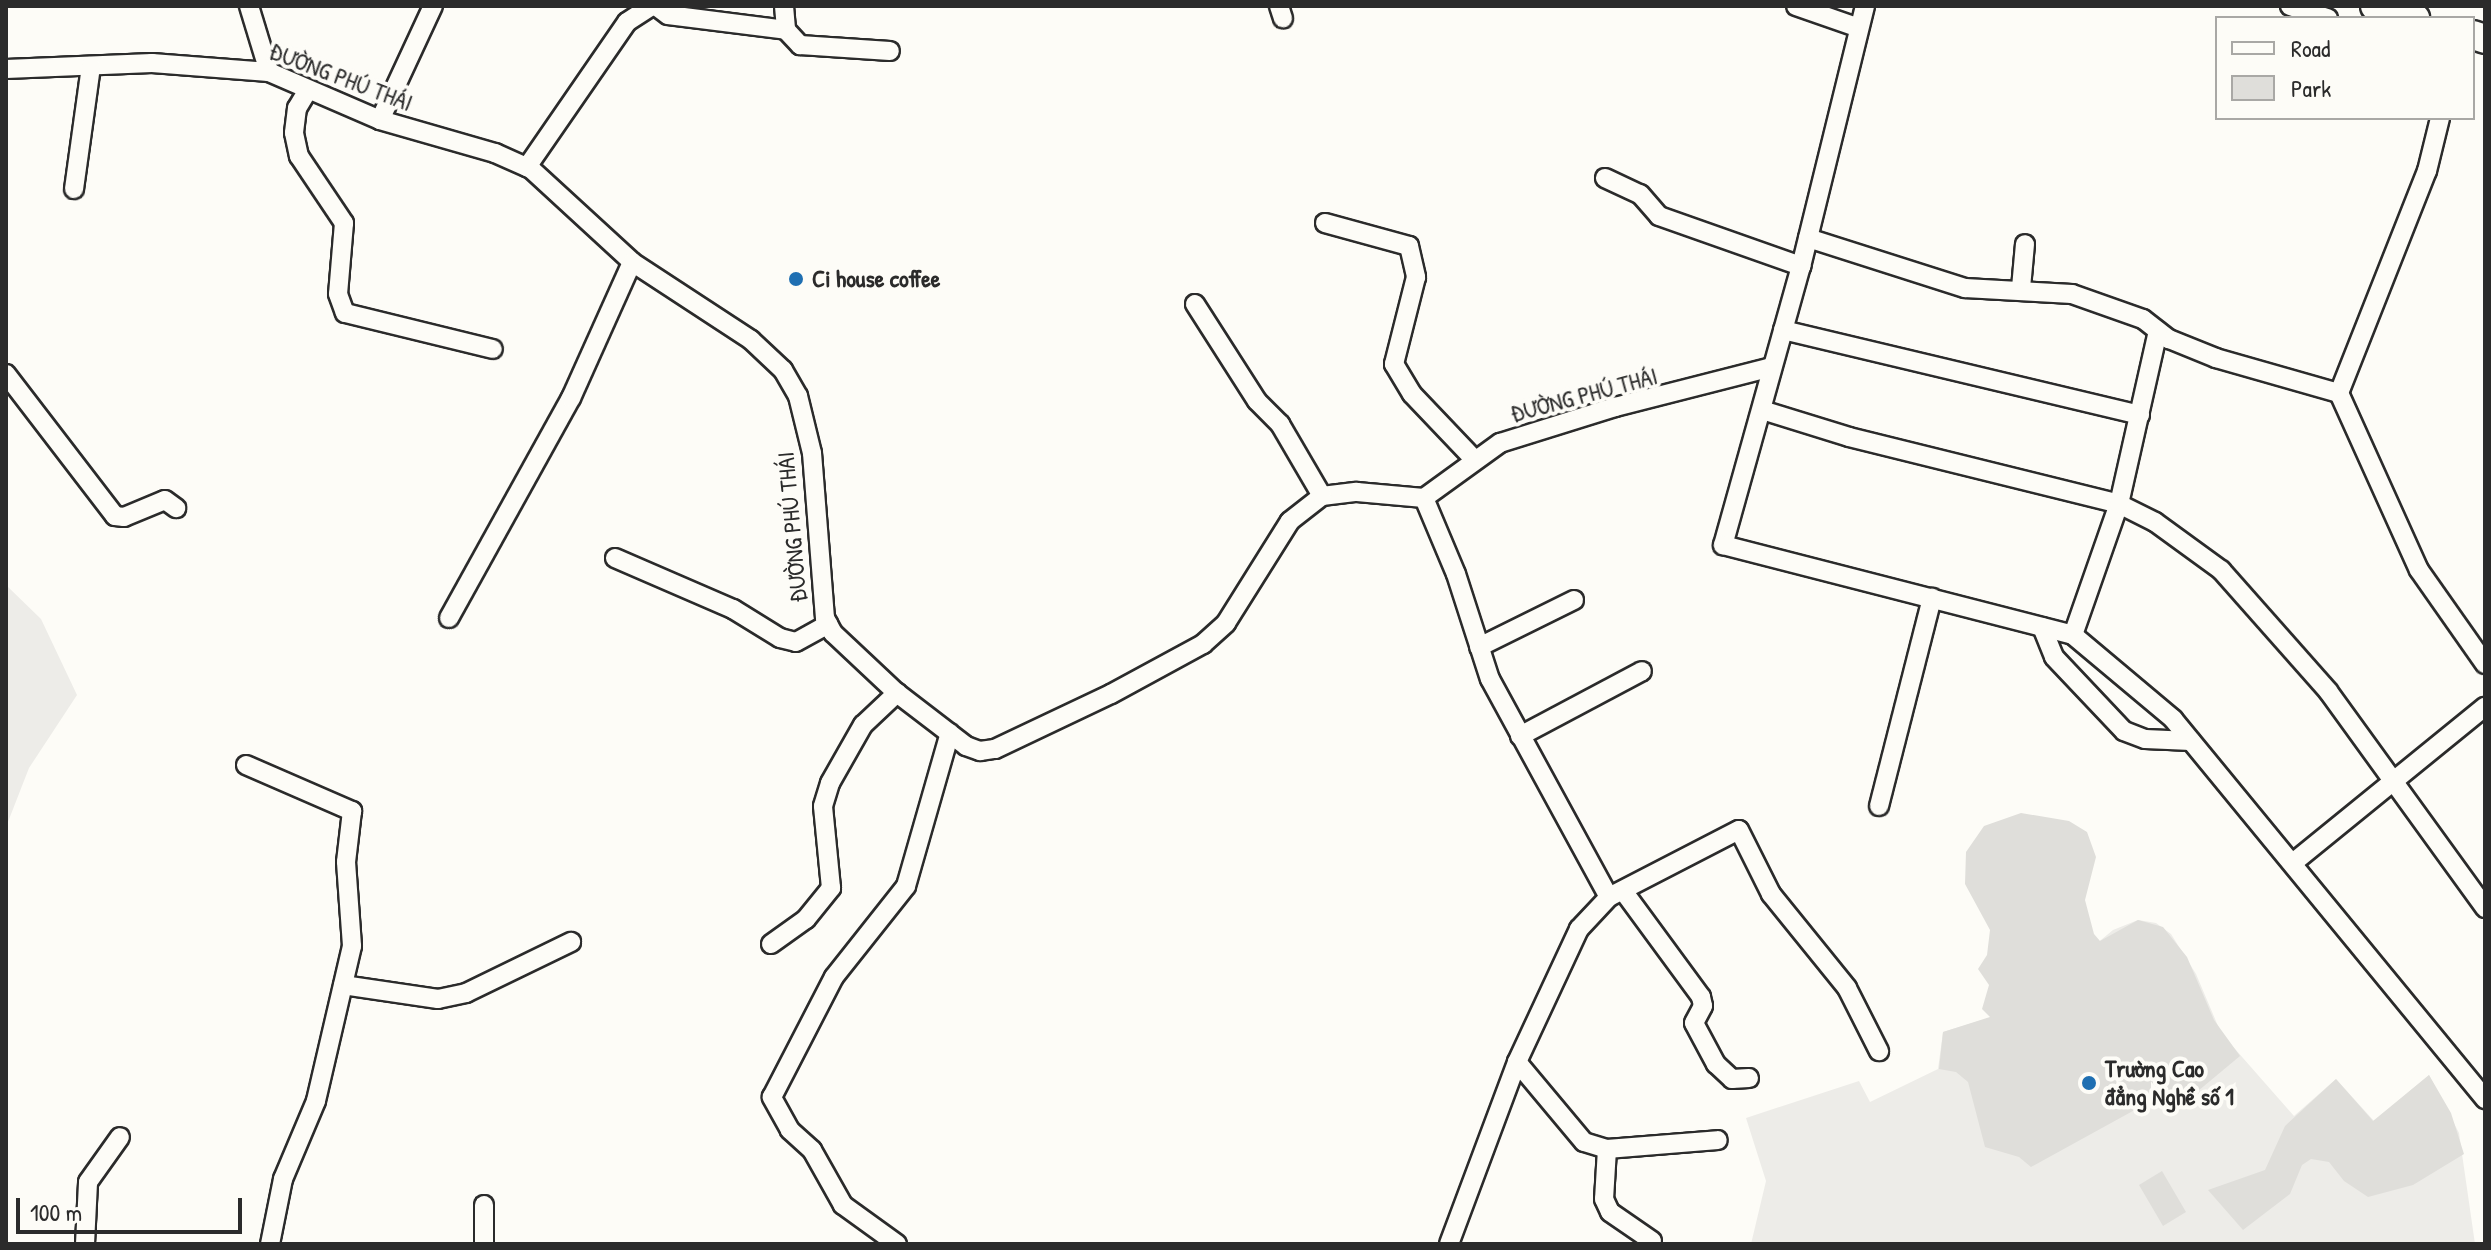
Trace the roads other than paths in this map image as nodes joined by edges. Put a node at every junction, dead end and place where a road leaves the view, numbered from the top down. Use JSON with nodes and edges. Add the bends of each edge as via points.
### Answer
{"nodes":[{"id":1,"x":249,"y":6,"type":"edge"},
{"id":2,"x":433,"y":6,"type":"edge"},
{"id":3,"x":654,"y":6,"type":"edge"},
{"id":4,"x":784,"y":6,"type":"edge"},
{"id":5,"x":1796,"y":6,"type":"edge"},
{"id":6,"x":1865,"y":6,"type":"edge"},
{"id":7,"x":2290,"y":6,"type":"edge"},
{"id":8,"x":2375,"y":6,"type":"edge"},
{"id":9,"x":2322,"y":16,"type":"edge"},
{"id":10,"x":2408,"y":16,"type":"edge"},
{"id":11,"x":1859,"y":28,"type":"junction"},
{"id":12,"x":786,"y":30,"type":"junction"},
{"id":13,"x":890,"y":51,"type":"dead end"},
{"id":14,"x":91,"y":66,"type":"junction"},
{"id":15,"x":6,"y":69,"type":"edge"},
{"id":16,"x":269,"y":72,"type":"junction"},
{"id":17,"x":308,"y":90,"type":"junction"},
{"id":18,"x":380,"y":120,"type":"junction"},
{"id":19,"x":2440,"y":120,"type":"edge"},
{"id":20,"x":527,"y":167,"type":"junction"},
{"id":21,"x":1605,"y":178,"type":"dead end"},
{"id":22,"x":74,"y":189,"type":"dead end"},
{"id":23,"x":1325,"y":223,"type":"dead end"},
{"id":24,"x":1808,"y":238,"type":"junction"},
{"id":25,"x":2025,"y":244,"type":"dead end"},
{"id":26,"x":632,"y":262,"type":"junction"},
{"id":27,"x":1801,"y":266,"type":"junction"},
{"id":28,"x":2021,"y":288,"type":"junction"},
{"id":29,"x":1195,"y":304,"type":"dead end"},
{"id":30,"x":1783,"y":330,"type":"junction"},
{"id":31,"x":2158,"y":331,"type":"junction"},
{"id":32,"x":493,"y":349,"type":"dead end"},
{"id":33,"x":1772,"y":367,"type":"junction"},
{"id":34,"x":6,"y":374,"type":"edge"},
{"id":35,"x":2339,"y":393,"type":"junction"},
{"id":36,"x":1762,"y":410,"type":"junction"},
{"id":37,"x":2140,"y":415,"type":"junction"},
{"id":38,"x":1473,"y":458,"type":"junction"},
{"id":39,"x":1322,"y":496,"type":"junction"},
{"id":40,"x":1424,"y":498,"type":"junction"},
{"id":41,"x":2119,"y":504,"type":"junction"},
{"id":42,"x":176,"y":508,"type":"dead end"},
{"id":43,"x":615,"y":558,"type":"dead end"},
{"id":44,"x":1932,"y":598,"type":"junction"},
{"id":45,"x":1574,"y":600,"type":"dead end"},
{"id":46,"x":449,"y":618,"type":"dead end"},
{"id":47,"x":828,"y":624,"type":"junction"},
{"id":48,"x":2042,"y":627,"type":"junction"},
{"id":49,"x":2073,"y":635,"type":"junction"},
{"id":50,"x":1479,"y":647,"type":"junction"},
{"id":51,"x":2485,"y":664,"type":"edge"},
{"id":52,"x":1642,"y":671,"type":"dead end"},
{"id":53,"x":897,"y":693,"type":"junction"},
{"id":54,"x":2485,"y":707,"type":"edge"},
{"id":55,"x":950,"y":733,"type":"junction"},
{"id":56,"x":1520,"y":736,"type":"junction"},
{"id":57,"x":2191,"y":741,"type":"junction"},
{"id":58,"x":246,"y":765,"type":"dead end"},
{"id":59,"x":2392,"y":777,"type":"junction"},
{"id":60,"x":1879,"y":806,"type":"dead end"},
{"id":61,"x":2294,"y":862,"type":"junction"},
{"id":62,"x":1617,"y":895,"type":"junction"},
{"id":63,"x":2485,"y":908,"type":"edge"},
{"id":64,"x":571,"y":942,"type":"dead end"},
{"id":65,"x":771,"y":944,"type":"dead end"},
{"id":66,"x":343,"y":985,"type":"junction"},
{"id":67,"x":1879,"y":1051,"type":"dead end"},
{"id":68,"x":1517,"y":1062,"type":"junction"},
{"id":69,"x":1749,"y":1078,"type":"dead end"},
{"id":70,"x":2485,"y":1099,"type":"edge"},
{"id":71,"x":120,"y":1137,"type":"dead end"},
{"id":72,"x":1718,"y":1140,"type":"dead end"},
{"id":73,"x":1607,"y":1149,"type":"junction"},
{"id":74,"x":484,"y":1205,"type":"dead end"},
{"id":75,"x":1652,"y":1241,"type":"dead end"},
{"id":76,"x":85,"y":1244,"type":"edge"},
{"id":77,"x":270,"y":1244,"type":"edge"},
{"id":78,"x":484,"y":1244,"type":"edge"},
{"id":79,"x":897,"y":1244,"type":"edge"},
{"id":80,"x":1449,"y":1244,"type":"edge"}],
"edges":[{"from":1,"to":16,"type":"street"},
{"from":2,"to":18,"type":"street"},
{"from":3,"to":12,"type":"street","via":[[668,15]]},
{"from":3,"to":20,"type":"street","via":[[627,22]]},
{"from":4,"to":12,"type":"street"},
{"from":5,"to":11,"type":"street"},
{"from":6,"to":11,"type":"street"},
{"from":7,"to":9,"type":"street"},
{"from":8,"to":10,"type":"highway"},
{"from":11,"to":24,"type":"street"},
{"from":12,"to":13,"type":"street","via":[[804,46]]},
{"from":14,"to":15,"type":"street","name":"ĐƯỜNG PHÚ THÁI"},
{"from":14,"to":16,"type":"street","name":"ĐƯỜNG PHÚ THÁI","via":[[152,63]]},
{"from":14,"to":22,"type":"street"},
{"from":16,"to":17,"type":"street","name":"ĐƯỜNG PHÚ THÁI"},
{"from":17,"to":18,"type":"street","name":"ĐƯỜNG PHÚ THÁI"},
{"from":17,"to":32,"type":"street","via":[[297,108],[294,133],[299,156],[344,223],[338,294],[345,313]]},
{"from":18,"to":20,"type":"street","name":"ĐƯỜNG PHÚ THÁI"},
{"from":19,"to":35,"type":"street","via":[[2427,171]]},
{"from":20,"to":26,"type":"street","name":"ĐƯỜNG PHÚ THÁI"},
{"from":21,"to":27,"type":"street","via":[[1640,194],[1659,216]]},
{"from":23,"to":38,"type":"street","via":[[1409,246],[1416,277],[1396,371]]},
{"from":24,"to":27,"type":"street"},
{"from":24,"to":28,"type":"street","via":[[1965,288]]},
{"from":25,"to":28,"type":"street"},
{"from":26,"to":46,"type":"street","via":[[571,398]]},
{"from":26,"to":47,"type":"street","name":"ĐƯỜNG PHÚ THÁI","via":[[751,340],[792,383],[812,453],[821,607]]},
{"from":27,"to":30,"type":"street"},
{"from":28,"to":31,"type":"street","via":[[2072,294],[2143,319]]},
{"from":29,"to":39,"type":"street","via":[[1257,401],[1280,424]]},
{"from":30,"to":33,"type":"street"},
{"from":30,"to":37,"type":"street"},
{"from":31,"to":35,"type":"street","via":[[2278,379]]},
{"from":31,"to":37,"type":"street"},
{"from":33,"to":36,"type":"street"},
{"from":33,"to":38,"type":"street","name":"ĐƯỜNG PHÚ THÁI","via":[[1536,430]]},
{"from":34,"to":42,"type":"street","via":[[115,516],[165,500]]},
{"from":35,"to":51,"type":"street","via":[[2419,570]]},
{"from":36,"to":41,"type":"street"},
{"from":36,"to":44,"type":"street","via":[[1723,545]]},
{"from":37,"to":41,"type":"street"},
{"from":38,"to":40,"type":"street","name":"ĐƯỜNG PHÚ THÁI"},
{"from":39,"to":40,"type":"street","via":[[1357,492]]},
{"from":39,"to":55,"type":"street","name":"ĐƯỜNG PHÚ THÁI","via":[[1290,521],[1226,623],[1203,644],[995,749],[966,746]]},
{"from":40,"to":50,"type":"street"},
{"from":41,"to":49,"type":"street"},
{"from":41,"to":59,"type":"street","via":[[2221,570],[2328,691]]},
{"from":43,"to":47,"type":"street","via":[[733,609],[780,638],[796,642]]},
{"from":44,"to":48,"type":"street"},
{"from":44,"to":60,"type":"street"},
{"from":45,"to":50,"type":"street"},
{"from":47,"to":53,"type":"street","name":"ĐƯỜNG PHÚ THÁI"},
{"from":48,"to":49,"type":"street"},
{"from":48,"to":57,"type":"street","via":[[2054,657],[2124,731],[2145,739]]},
{"from":49,"to":57,"type":"street"},
{"from":50,"to":56,"type":"street"},
{"from":52,"to":56,"type":"street"},
{"from":53,"to":55,"type":"street","name":"ĐƯỜNG PHÚ THÁI"},
{"from":53,"to":65,"type":"street","via":[[863,725],[830,783],[823,806],[831,888],[806,919]]},
{"from":54,"to":59,"type":"street"},
{"from":55,"to":79,"type":"street","via":[[906,886],[834,977],[772,1097],[790,1130],[812,1150],[843,1205]]},
{"from":56,"to":62,"type":"street"},
{"from":57,"to":61,"type":"street"},
{"from":58,"to":66,"type":"street","via":[[352,811],[346,862],[354,926]]},
{"from":59,"to":61,"type":"street"},
{"from":59,"to":63,"type":"street"},
{"from":61,"to":70,"type":"street"},
{"from":62,"to":67,"type":"street","via":[[1739,830],[1771,894],[1847,988]]},
{"from":62,"to":68,"type":"street","via":[[1579,929]]},
{"from":62,"to":69,"type":"street","via":[[1701,997],[1703,1006],[1694,1023],[1716,1064],[1732,1079]]},
{"from":64,"to":66,"type":"street","via":[[492,982],[438,999]]},
{"from":66,"to":77,"type":"street","via":[[316,1101],[283,1179]]},
{"from":68,"to":73,"type":"street","via":[[1566,1126],[1584,1142]]},
{"from":68,"to":80,"type":"street"},
{"from":71,"to":76,"type":"street","via":[[88,1182]]},
{"from":72,"to":73,"type":"street"},
{"from":73,"to":75,"type":"street","via":[[1604,1199],[1610,1212]]},
{"from":74,"to":78,"type":"street"}]}
